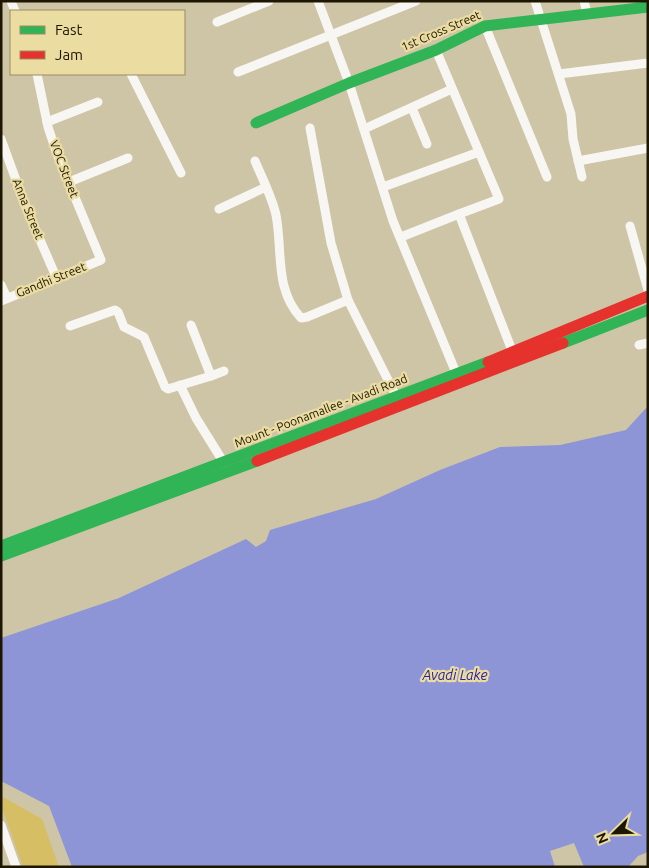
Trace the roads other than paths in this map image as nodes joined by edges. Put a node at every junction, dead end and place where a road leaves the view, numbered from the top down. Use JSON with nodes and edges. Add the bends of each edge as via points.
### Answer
{"nodes":[{"id":1,"x":269,"y":1,"type":"edge"},
{"id":2,"x":318,"y":1,"type":"edge"},
{"id":3,"x":416,"y":1,"type":"edge"},
{"id":4,"x":535,"y":1,"type":"edge"},
{"id":5,"x":584,"y":1,"type":"edge"},
{"id":6,"x":640,"y":5,"type":"edge"},
{"id":7,"x":587,"y":13,"type":"junction"},
{"id":8,"x":541,"y":18,"type":"junction"},
{"id":9,"x":216,"y":22,"type":"dead end"},
{"id":10,"x":485,"y":26,"type":"junction"},
{"id":11,"x":332,"y":34,"type":"junction"},
{"id":12,"x":436,"y":50,"type":"junction"},
{"id":13,"x":648,"y":63,"type":"edge"},
{"id":14,"x":238,"y":72,"type":"dead end"},
{"id":15,"x":558,"y":74,"type":"junction"},
{"id":16,"x":37,"y":75,"type":"edge"},
{"id":17,"x":132,"y":75,"type":"edge"},
{"id":18,"x":349,"y":83,"type":"junction"},
{"id":19,"x":452,"y":89,"type":"junction"},
{"id":20,"x":98,"y":102,"type":"dead end"},
{"id":21,"x":412,"y":108,"type":"junction"},
{"id":22,"x":47,"y":122,"type":"junction"},
{"id":23,"x":256,"y":123,"type":"dead end"},
{"id":24,"x":310,"y":128,"type":"dead end"},
{"id":25,"x":364,"y":129,"type":"junction"},
{"id":26,"x":1,"y":139,"type":"edge"},
{"id":27,"x":427,"y":144,"type":"dead end"},
{"id":28,"x":648,"y":148,"type":"edge"},
{"id":29,"x":479,"y":152,"type":"junction"},
{"id":30,"x":128,"y":158,"type":"dead end"},
{"id":31,"x":255,"y":161,"type":"dead end"},
{"id":32,"x":578,"y":161,"type":"junction"},
{"id":33,"x":181,"y":173,"type":"dead end"},
{"id":34,"x":547,"y":177,"type":"dead end"},
{"id":35,"x":582,"y":177,"type":"dead end"},
{"id":36,"x":69,"y":182,"type":"junction"},
{"id":37,"x":266,"y":187,"type":"junction"},
{"id":38,"x":383,"y":187,"type":"junction"},
{"id":39,"x":219,"y":209,"type":"dead end"},
{"id":40,"x":459,"y":214,"type":"junction"},
{"id":41,"x":630,"y":226,"type":"dead end"},
{"id":42,"x":401,"y":237,"type":"junction"},
{"id":43,"x":101,"y":260,"type":"joint"},
{"id":44,"x":57,"y":279,"type":"junction"},
{"id":45,"x":1,"y":285,"type":"edge"},
{"id":46,"x":648,"y":290,"type":"edge"},
{"id":47,"x":648,"y":296,"type":"edge"},
{"id":48,"x":4,"y":299,"type":"edge"},
{"id":49,"x":348,"y":300,"type":"junction"},
{"id":50,"x":648,"y":310,"type":"edge"},
{"id":51,"x":191,"y":325,"type":"dead end"},
{"id":52,"x":70,"y":326,"type":"dead end"},
{"id":53,"x":513,"y":353,"type":"junction"},
{"id":54,"x":224,"y":371,"type":"dead end"},
{"id":55,"x":210,"y":376,"type":"junction"},
{"id":56,"x":458,"y":379,"type":"junction"},
{"id":57,"x":180,"y":385,"type":"junction"},
{"id":58,"x":396,"y":396,"type":"junction"},
{"id":59,"x":224,"y":463,"type":"junction"},
{"id":60,"x":1,"y":546,"type":"edge"},
{"id":61,"x":1,"y":556,"type":"edge"},
{"id":62,"x":1,"y":825,"type":"edge"},
{"id":63,"x":5,"y":845,"type":"edge"},
{"id":64,"x":16,"y":867,"type":"edge"}],
"edges":[{"from":1,"to":9,"type":"street"},
{"from":2,"to":11,"type":"street"},
{"from":3,"to":11,"type":"street"},
{"from":4,"to":8,"type":"street"},
{"from":5,"to":7,"type":"street"},
{"from":6,"to":7,"type":"main road","name":"1st Cross Street"},
{"from":7,"to":8,"type":"main road","name":"1st Cross Street"},
{"from":8,"to":10,"type":"main road","name":"1st Cross Street"},
{"from":8,"to":15,"type":"street"},
{"from":10,"to":12,"type":"main road","name":"1st Cross Street"},
{"from":10,"to":34,"type":"street"},
{"from":11,"to":14,"type":"street"},
{"from":11,"to":18,"type":"street"},
{"from":12,"to":18,"type":"main road","name":"1st Cross Street"},
{"from":12,"to":19,"type":"street"},
{"from":13,"to":15,"type":"street"},
{"from":15,"to":32,"type":"street","via":[[571,114]]},
{"from":16,"to":22,"type":"street","name":"VOC Street"},
{"from":17,"to":33,"type":"street"},
{"from":18,"to":23,"type":"main road","name":"1st Cross Street"},
{"from":18,"to":25,"type":"street"},
{"from":19,"to":21,"type":"street"},
{"from":19,"to":29,"type":"street"},
{"from":20,"to":22,"type":"street"},
{"from":21,"to":25,"type":"street"},
{"from":21,"to":27,"type":"street"},
{"from":22,"to":36,"type":"street","name":"VOC Street"},
{"from":24,"to":49,"type":"street","via":[[331,244]]},
{"from":25,"to":38,"type":"street"},
{"from":26,"to":44,"type":"street","name":"Anna Street"},
{"from":28,"to":32,"type":"street"},
{"from":29,"to":38,"type":"street"},
{"from":29,"to":40,"type":"street","via":[[499,199]]},
{"from":30,"to":36,"type":"street"},
{"from":31,"to":37,"type":"street"},
{"from":32,"to":35,"type":"street"},
{"from":36,"to":43,"type":"street","name":"VOC Street"},
{"from":37,"to":39,"type":"street"},
{"from":37,"to":49,"type":"street","via":[[276,214],[284,287],[294,310],[301,318],[308,317]]},
{"from":38,"to":42,"type":"street"},
{"from":40,"to":42,"type":"street"},
{"from":40,"to":53,"type":"street"},
{"from":41,"to":46,"type":"street"},
{"from":42,"to":56,"type":"street"},
{"from":43,"to":44,"type":"street","name":"Gandhi Street"},
{"from":44,"to":48,"type":"street","name":"Gandhi Street"},
{"from":45,"to":48,"type":"street"},
{"from":47,"to":53,"type":"main road","name":"Mount - Poonamallee - Avadi Road"},
{"from":49,"to":58,"type":"street"},
{"from":50,"to":56,"type":"main road","name":"Mount - Poonamallee - Avadi Road"},
{"from":51,"to":55,"type":"street"},
{"from":52,"to":57,"type":"street","via":[[115,310],[124,327],[144,337],[164,387]]},
{"from":53,"to":56,"type":"main road","name":"Mount - Poonamallee - Avadi Road"},
{"from":54,"to":55,"type":"street"},
{"from":55,"to":57,"type":"street"},
{"from":56,"to":58,"type":"main road","name":"Mount - Poonamallee - Avadi Road"},
{"from":56,"to":61,"type":"main road","name":"Mount - Poonamallee - Avadi Road"},
{"from":57,"to":59,"type":"street"},
{"from":58,"to":59,"type":"main road","name":"Mount - Poonamallee - Avadi Road"},
{"from":59,"to":60,"type":"main road","name":"Mount - Poonamallee - Avadi Road"},
{"from":62,"to":63,"type":"street"},
{"from":63,"to":64,"type":"street"}]}
